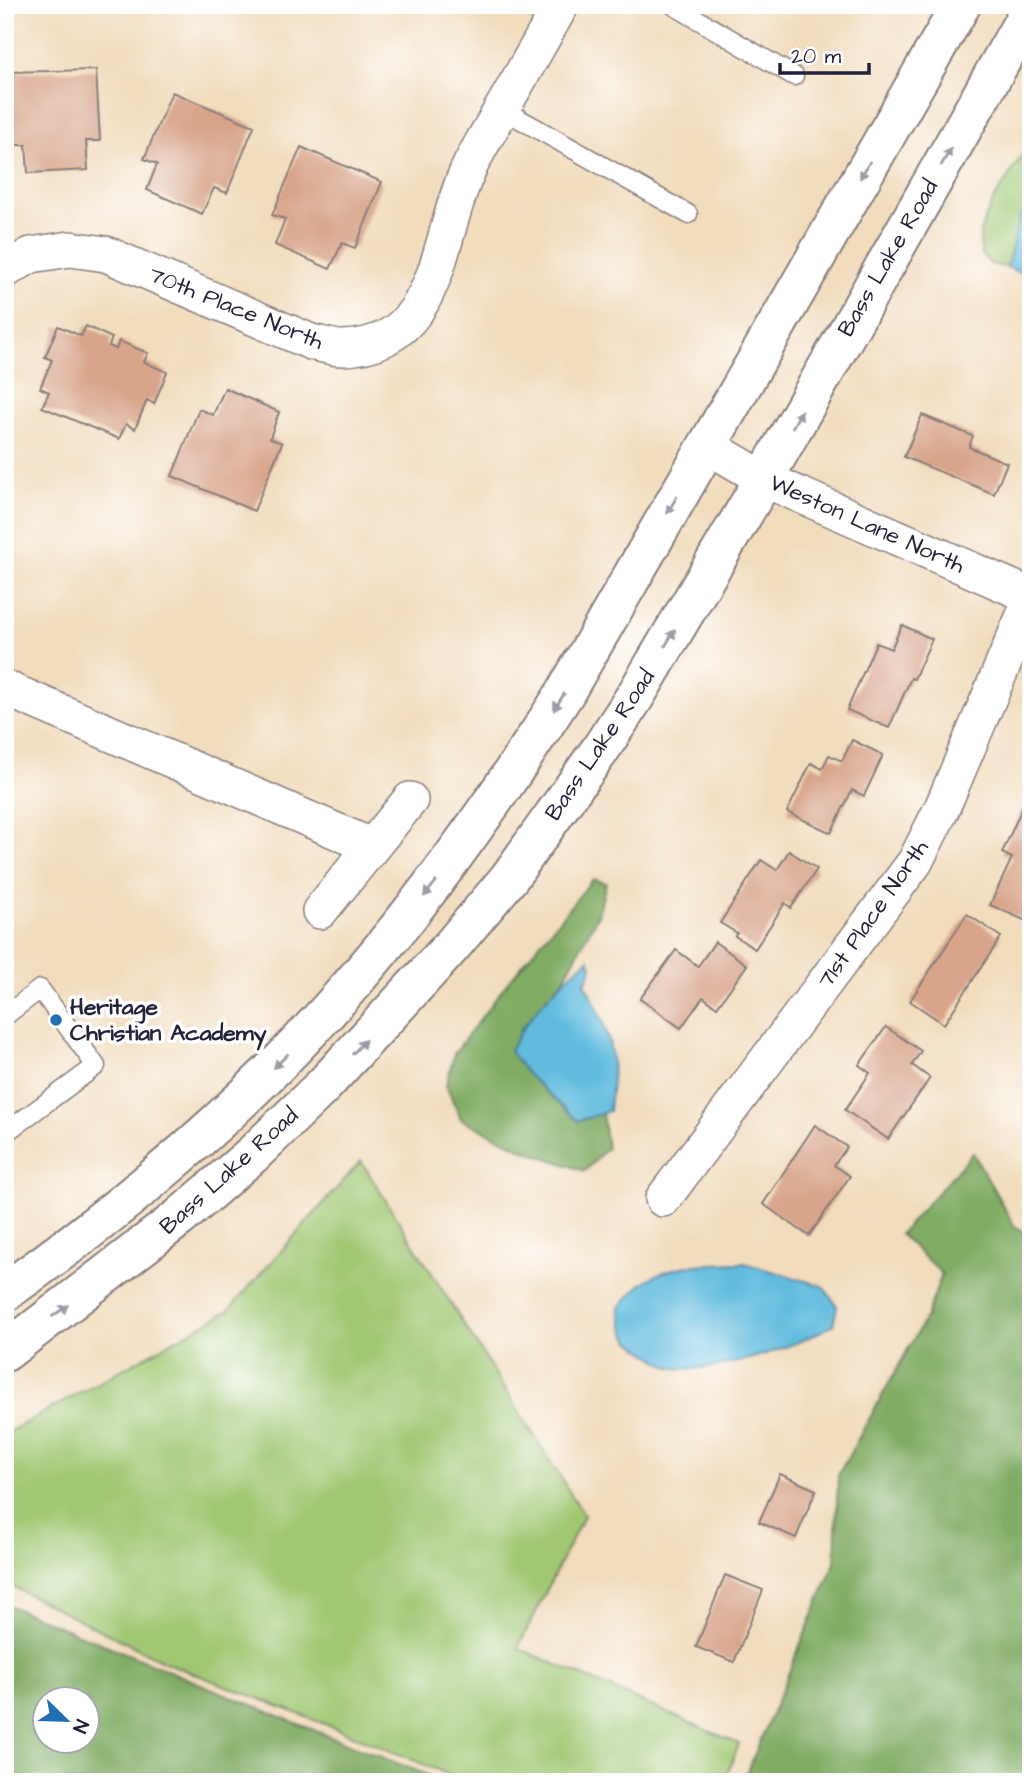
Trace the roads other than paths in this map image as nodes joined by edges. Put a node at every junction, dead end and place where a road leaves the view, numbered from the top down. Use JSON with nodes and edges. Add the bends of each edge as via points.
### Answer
{"nodes":[{"id":1,"x":561,"y":5,"type":"edge"},
{"id":2,"x":673,"y":5,"type":"edge"},
{"id":3,"x":961,"y":5,"type":"edge"},
{"id":4,"x":1031,"y":8,"type":"edge"},
{"id":5,"x":794,"y":76,"type":"dead end"},
{"id":6,"x":502,"y":109,"type":"junction"},
{"id":7,"x":688,"y":214,"type":"dead end"},
{"id":8,"x":5,"y":270,"type":"edge"},
{"id":9,"x":706,"y":445,"type":"junction"},
{"id":10,"x":764,"y":479,"type":"junction"},
{"id":11,"x":1031,"y":598,"type":"edge"},
{"id":12,"x":5,"y":688,"type":"edge"},
{"id":13,"x":410,"y":800,"type":"dead end"},
{"id":14,"x":371,"y":846,"type":"junction"},
{"id":15,"x":320,"y":911,"type":"dead end"},
{"id":16,"x":5,"y":1016,"type":"edge"},
{"id":17,"x":5,"y":1133,"type":"edge"},
{"id":18,"x":663,"y":1199,"type":"dead end"},
{"id":19,"x":5,"y":1292,"type":"edge"},
{"id":20,"x":5,"y":1352,"type":"edge"}],
"edges":[{"from":1,"to":6,"type":"street","name":"70th Place North"},
{"from":2,"to":5,"type":"lane"},
{"from":3,"to":9,"type":"main road","name":"Bass Lake Road","one_way":true},
{"from":10,"to":4,"type":"main road","name":"Bass Lake Road","one_way":true},
{"from":6,"to":7,"type":"lane"},
{"from":6,"to":8,"type":"street","name":"70th Place North","via":[[468,168],[441,259],[422,304],[399,330],[371,345],[340,348],[311,342],[106,254],[70,249],[31,255]]},
{"from":9,"to":10,"type":"street","name":"Weston Lane North"},
{"from":9,"to":19,"type":"main road","name":"Bass Lake Road","one_way":true,"via":[[565,693],[504,789],[386,944],[281,1061],[219,1119],[143,1187]]},
{"from":10,"to":11,"type":"street","name":"Weston Lane North"},
{"from":20,"to":10,"type":"main road","name":"Bass Lake Road","one_way":true,"via":[[180,1217],[253,1154],[324,1085],[450,948],[509,878],[600,750]]},
{"from":11,"to":18,"type":"street","name":"71st Place North","via":[[943,808],[915,862]]},
{"from":12,"to":14,"type":"street"},
{"from":13,"to":14,"type":"street"},
{"from":14,"to":15,"type":"street"},
{"from":16,"to":17,"type":"lane","via":[[40,989],[96,1066]]}]}
